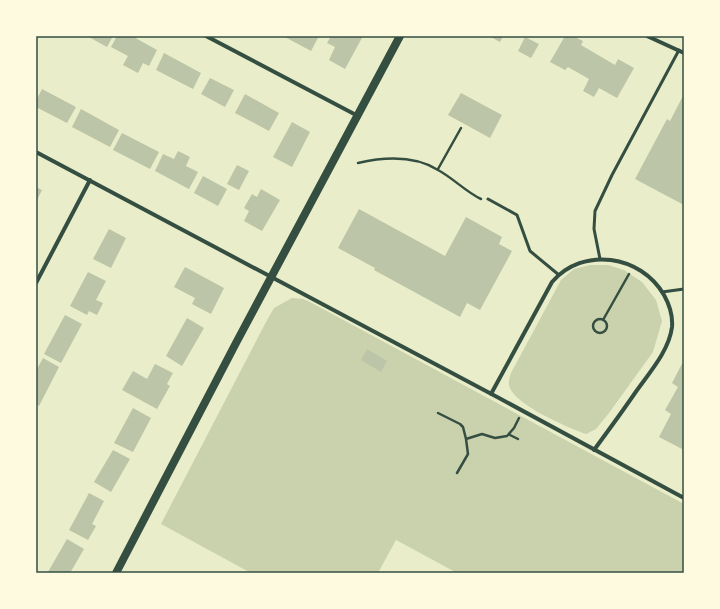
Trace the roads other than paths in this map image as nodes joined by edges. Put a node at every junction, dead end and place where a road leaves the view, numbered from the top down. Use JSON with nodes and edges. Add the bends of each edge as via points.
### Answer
{"nodes":[{"id":1,"x":206,"y":36,"type":"edge"},
{"id":2,"x":400,"y":36,"type":"edge"},
{"id":3,"x":647,"y":36,"type":"edge"},
{"id":4,"x":679,"y":50,"type":"junction"},
{"id":5,"x":684,"y":53,"type":"edge"},
{"id":6,"x":358,"y":116,"type":"junction"},
{"id":7,"x":36,"y":152,"type":"edge"},
{"id":8,"x":90,"y":180,"type":"junction"},
{"id":9,"x":488,"y":199,"type":"road end"},
{"id":10,"x":600,"y":259,"type":"junction"},
{"id":11,"x":559,"y":275,"type":"junction"},
{"id":12,"x":272,"y":276,"type":"junction"},
{"id":13,"x":36,"y":283,"type":"edge"},
{"id":14,"x":684,"y":289,"type":"edge"},
{"id":15,"x":662,"y":292,"type":"junction"},
{"id":16,"x":491,"y":394,"type":"junction"},
{"id":17,"x":594,"y":450,"type":"junction"},
{"id":18,"x":684,"y":498,"type":"edge"},
{"id":19,"x":116,"y":573,"type":"edge"}],
"edges":[{"from":1,"to":6,"type":"street"},
{"from":2,"to":6,"type":"main road"},
{"from":3,"to":4,"type":"street"},
{"from":4,"to":5,"type":"street"},
{"from":4,"to":10,"type":"lane","via":[[595,212],[594,229]]},
{"from":6,"to":12,"type":"main road"},
{"from":7,"to":8,"type":"street"},
{"from":8,"to":12,"type":"street"},
{"from":8,"to":13,"type":"street"},
{"from":9,"to":11,"type":"lane","via":[[517,215],[530,251]]},
{"from":10,"to":11,"type":"street","via":[[583,262]]},
{"from":10,"to":15,"type":"street","via":[[624,262],[634,267],[655,283]]},
{"from":11,"to":16,"type":"street","via":[[552,282]]},
{"from":12,"to":16,"type":"street"},
{"from":12,"to":19,"type":"main road"},
{"from":14,"to":15,"type":"lane"},
{"from":15,"to":17,"type":"street","via":[[671,312],[669,338],[658,360]]},
{"from":16,"to":17,"type":"street"},
{"from":17,"to":18,"type":"street"}]}
